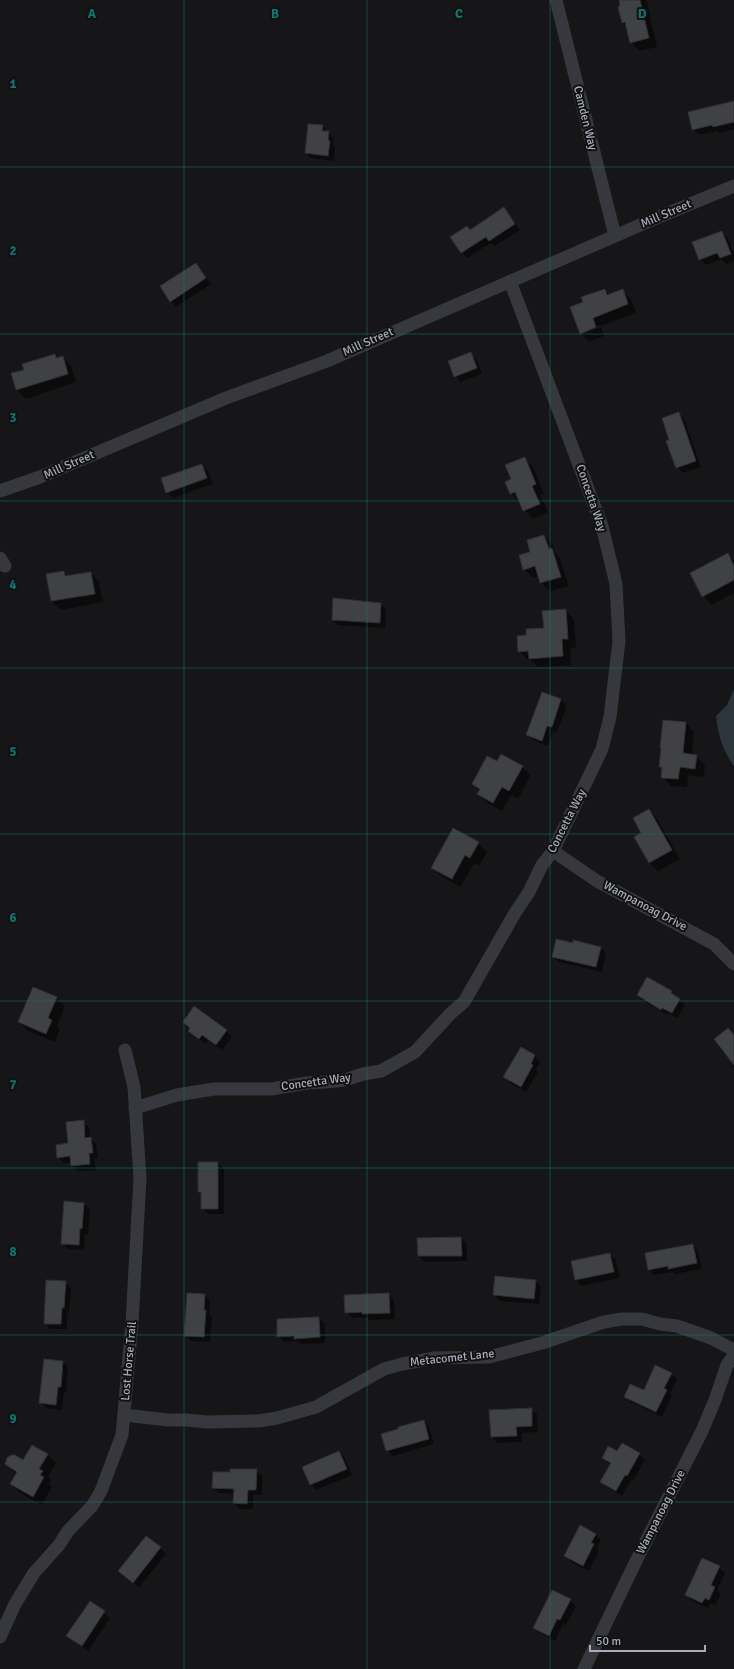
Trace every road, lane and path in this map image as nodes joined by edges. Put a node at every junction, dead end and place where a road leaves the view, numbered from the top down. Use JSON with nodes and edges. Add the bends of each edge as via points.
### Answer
{"nodes":[{"id":1,"x":556,"y":0,"type":"edge"},
{"id":2,"x":734,"y":186,"type":"edge"},
{"id":3,"x":615,"y":236,"type":"junction"},
{"id":4,"x":510,"y":281,"type":"junction"},
{"id":5,"x":0,"y":490,"type":"edge"},
{"id":6,"x":553,"y":851,"type":"junction"},
{"id":7,"x":734,"y":964,"type":"edge"},
{"id":8,"x":125,"y":1050,"type":"dead end"},
{"id":9,"x":135,"y":1108,"type":"junction"},
{"id":10,"x":734,"y":1350,"type":"edge"},
{"id":11,"x":734,"y":1355,"type":"edge"},
{"id":12,"x":124,"y":1414,"type":"junction"},
{"id":13,"x":0,"y":1636,"type":"edge"},
{"id":14,"x":584,"y":1669,"type":"edge"}],
"edges":[{"from":1,"to":3,"type":"street","name":"Camden Way"},
{"from":2,"to":3,"type":"street","name":"Mill Street"},
{"from":3,"to":4,"type":"street","name":"Mill Street"},
{"from":4,"to":5,"type":"street","name":"Mill Street","via":[[327,361],[226,398],[40,477]]},
{"from":4,"to":6,"type":"street","name":"Concetta Way","via":[[602,526],[616,584],[619,641],[602,749]]},
{"from":6,"to":7,"type":"street","name":"Wampanoag Drive","via":[[597,880],[714,944]]},
{"from":6,"to":9,"type":"street","name":"Concetta Way","via":[[542,865],[529,892],[464,1002],[415,1052],[381,1071],[345,1080],[271,1089],[214,1089],[177,1095]]},
{"from":8,"to":9,"type":"street","name":"Lost Horse Trail","via":[[134,1087]]},
{"from":9,"to":12,"type":"street","name":"Lost Horse Trail","via":[[140,1178]]},
{"from":10,"to":12,"type":"street","name":"Metacomet Lane","via":[[711,1338],[676,1326],[642,1319],[622,1319],[604,1322],[542,1343],[489,1357],[435,1358],[384,1369],[316,1406],[277,1418],[207,1422]]},
{"from":11,"to":14,"type":"street","name":"Wampanoag Drive","via":[[727,1365],[702,1431]]},
{"from":12,"to":13,"type":"street","name":"Lost Horse Trail","via":[[122,1435],[102,1491],[34,1573]]}]}
